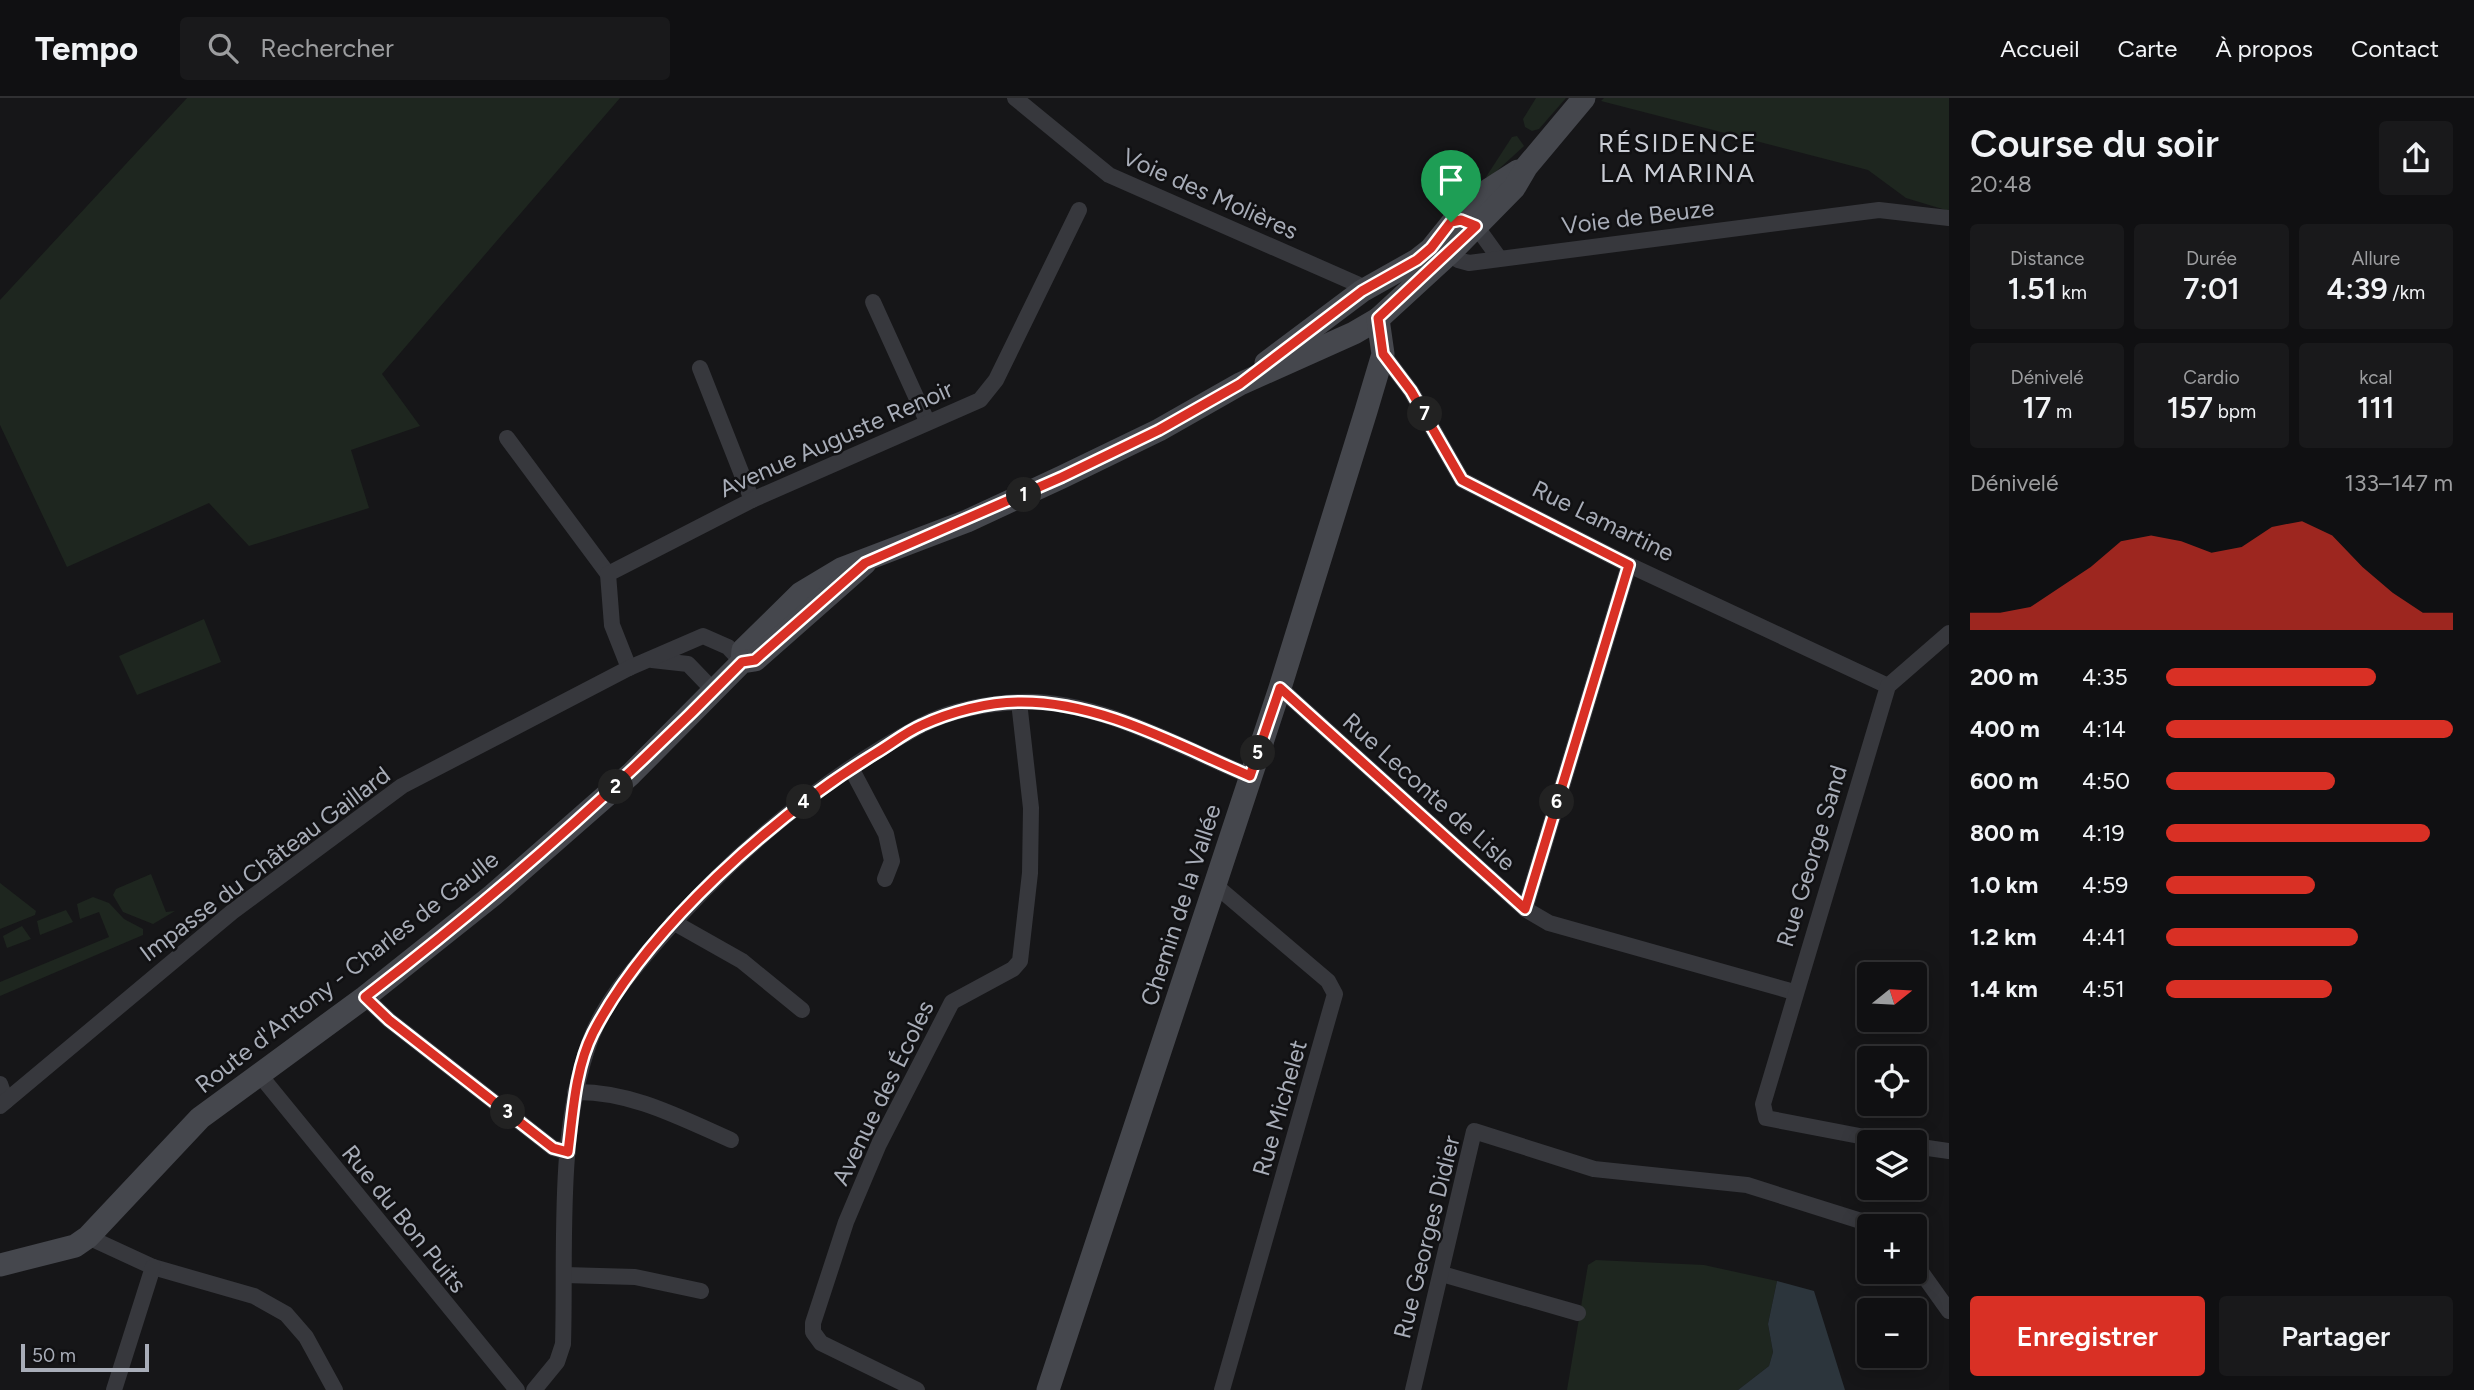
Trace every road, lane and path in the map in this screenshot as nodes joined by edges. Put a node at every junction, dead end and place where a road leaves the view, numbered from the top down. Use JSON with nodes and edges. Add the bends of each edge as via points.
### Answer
{"nodes":[{"id":1,"x":1015,"y":98,"type":"edge"},
{"id":2,"x":1584,"y":98,"type":"edge"},
{"id":3,"x":1527,"y":166,"type":"junction"},
{"id":4,"x":1079,"y":211,"type":"dead end"},
{"id":5,"x":1949,"y":218,"type":"edge"},
{"id":6,"x":1476,"y":226,"type":"junction"},
{"id":7,"x":1448,"y":237,"type":"junction"},
{"id":8,"x":1499,"y":258,"type":"junction"},
{"id":9,"x":1361,"y":292,"type":"junction"},
{"id":10,"x":873,"y":302,"type":"dead end"},
{"id":11,"x":1376,"y":319,"type":"junction"},
{"id":12,"x":1383,"y":354,"type":"junction"},
{"id":13,"x":700,"y":368,"type":"dead end"},
{"id":14,"x":1240,"y":384,"type":"junction"},
{"id":15,"x":927,"y":421,"type":"junction"},
{"id":16,"x":507,"y":438,"type":"dead end"},
{"id":17,"x":752,"y":500,"type":"junction"},
{"id":18,"x":1629,"y":565,"type":"junction"},
{"id":19,"x":608,"y":575,"type":"junction"},
{"id":20,"x":1949,"y":633,"type":"edge"},
{"id":21,"x":649,"y":660,"type":"junction"},
{"id":22,"x":742,"y":662,"type":"junction"},
{"id":23,"x":629,"y":668,"type":"junction"},
{"id":24,"x":1888,"y":686,"type":"junction"},
{"id":25,"x":1280,"y":688,"type":"junction"},
{"id":26,"x":714,"y":691,"type":"junction"},
{"id":27,"x":1019,"y":702,"type":"junction"},
{"id":28,"x":851,"y":768,"type":"junction"},
{"id":29,"x":1250,"y":776,"type":"junction"},
{"id":30,"x":885,"y":879,"type":"dead end"},
{"id":31,"x":1215,"y":885,"type":"junction"},
{"id":32,"x":1525,"y":909,"type":"junction"},
{"id":33,"x":673,"y":922,"type":"junction"},
{"id":34,"x":1794,"y":992,"type":"junction"},
{"id":35,"x":365,"y":997,"type":"junction"},
{"id":36,"x":802,"y":1010,"type":"dead end"},
{"id":37,"x":259,"y":1074,"type":"junction"},
{"id":38,"x":0,"y":1084,"type":"edge"},
{"id":39,"x":575,"y":1092,"type":"junction"},
{"id":40,"x":3,"y":1103,"type":"edge"},
{"id":41,"x":1857,"y":1136,"type":"edge"},
{"id":42,"x":731,"y":1140,"type":"dead end"},
{"id":43,"x":1927,"y":1148,"type":"edge"},
{"id":44,"x":1949,"y":1151,"type":"edge"},
{"id":45,"x":568,"y":1152,"type":"junction"},
{"id":46,"x":1857,"y":1220,"type":"edge"},
{"id":47,"x":88,"y":1237,"type":"junction"},
{"id":48,"x":0,"y":1265,"type":"edge"},
{"id":49,"x":153,"y":1267,"type":"junction"},
{"id":50,"x":565,"y":1275,"type":"junction"},
{"id":51,"x":1442,"y":1275,"type":"junction"},
{"id":52,"x":1927,"y":1280,"type":"edge"},
{"id":53,"x":701,"y":1291,"type":"dead end"},
{"id":54,"x":1949,"y":1311,"type":"edge"},
{"id":55,"x":1578,"y":1313,"type":"dead end"},
{"id":56,"x":114,"y":1390,"type":"edge"},
{"id":57,"x":335,"y":1390,"type":"edge"},
{"id":58,"x":517,"y":1390,"type":"edge"},
{"id":59,"x":534,"y":1390,"type":"edge"},
{"id":60,"x":917,"y":1390,"type":"edge"},
{"id":61,"x":1048,"y":1390,"type":"edge"},
{"id":62,"x":1222,"y":1390,"type":"edge"},
{"id":63,"x":1413,"y":1390,"type":"edge"}],
"edges":[{"from":1,"to":9,"type":"street","name":"Voie des Molières","via":[[1109,175],[1357,284]]},
{"from":2,"to":3,"type":"street","name":"Route d'Antony - Charles de Gaulle"},
{"from":3,"to":6,"type":"street","name":"Route d'Antony - Charles de Gaulle","via":[[1514,188]]},
{"from":3,"to":7,"type":"street","name":"Route d'Antony - Charles de Gaulle","via":[[1468,203]]},
{"from":4,"to":15,"type":"street","name":"Avenue Auguste Renoir","via":[[996,380],[979,400]]},
{"from":5,"to":8,"type":"street","name":"Voie de Beuze","via":[[1879,210]]},
{"from":6,"to":7,"type":"street","name":"Route d'Antony - Charles de Gaulle"},
{"from":6,"to":8,"type":"street"},
{"from":7,"to":8,"type":"street","name":"Voie de Beuze","via":[[1458,260],[1469,263]]},
{"from":7,"to":9,"type":"street","name":"Route d'Antony - Charles de Gaulle"},
{"from":7,"to":11,"type":"street","name":"Route d'Antony - Charles de Gaulle"},
{"from":9,"to":11,"type":"street","name":"Rue Lamartine","via":[[1353,309]]},
{"from":9,"to":11,"type":"street","via":[[1378,292],[1386,302]]},
{"from":9,"to":14,"type":"street","name":"Route d'Antony - Charles de Gaulle"},
{"from":10,"to":15,"type":"street"},
{"from":11,"to":12,"type":"street","name":"Rue Lamartine"},
{"from":11,"to":14,"type":"street","name":"Route d'Antony - Charles de Gaulle"},
{"from":12,"to":18,"type":"street","name":"Rue Lamartine","via":[[1411,391],[1462,480]]},
{"from":12,"to":25,"type":"street","name":"Chemin de la Vallée"},
{"from":13,"to":17,"type":"street"},
{"from":14,"to":22,"type":"street","name":"Route d'Antony - Charles de Gaulle","via":[[1062,477],[865,563],[755,660]]},
{"from":15,"to":17,"type":"street","name":"Avenue Auguste Renoir"},
{"from":16,"to":19,"type":"street"},
{"from":17,"to":19,"type":"street","name":"Avenue Auguste Renoir"},
{"from":18,"to":24,"type":"street","name":"Rue Lamartine"},
{"from":18,"to":32,"type":"street"},
{"from":19,"to":23,"type":"street","via":[[612,625]]},
{"from":20,"to":24,"type":"street"},
{"from":21,"to":22,"type":"street","name":"Impasse du Château Gaillard","via":[[703,636],[728,647]]},
{"from":21,"to":23,"type":"street","name":"Impasse du Château Gaillard"},
{"from":21,"to":26,"type":"street","name":"Impasse du Château Gaillard","via":[[688,664]]},
{"from":22,"to":26,"type":"street","name":"Route d'Antony - Charles de Gaulle"},
{"from":23,"to":40,"type":"street","name":"Impasse du Château Gaillard","via":[[402,786],[215,925]]},
{"from":24,"to":34,"type":"street","name":"Rue George Sand"},
{"from":25,"to":29,"type":"street","name":"Chemin de la Vallée"},
{"from":25,"to":32,"type":"street","name":"Rue Leconte de Lisle"},
{"from":26,"to":35,"type":"street","name":"Route d'Antony - Charles de Gaulle","via":[[631,775],[494,895]]},
{"from":27,"to":28,"type":"street","via":[[970,709],[922,725]]},
{"from":27,"to":29,"type":"street","via":[[1068,706],[1103,715]]},
{"from":27,"to":60,"type":"street","name":"Avenue des Écoles","via":[[1031,808],[1030,873],[1020,961],[1013,970],[952,1002],[879,1144],[846,1222],[813,1323],[821,1343]]},
{"from":28,"to":30,"type":"street","via":[[886,834],[892,861]]},
{"from":28,"to":33,"type":"street","via":[[749,848]]},
{"from":29,"to":31,"type":"street","name":"Chemin de la Vallée"},
{"from":31,"to":61,"type":"street","name":"Chemin de la Vallée"},
{"from":31,"to":62,"type":"street","name":"Rue Michelet","via":[[1328,981],[1335,994]]},
{"from":32,"to":34,"type":"street","name":"Rue Leconte de Lisle","via":[[1549,923]]},
{"from":33,"to":36,"type":"street","via":[[742,961]]},
{"from":33,"to":39,"type":"street","via":[[608,1006],[592,1036]]},
{"from":34,"to":41,"type":"street","name":"Rue George Sand","via":[[1763,1104],[1766,1118]]},
{"from":35,"to":37,"type":"street","name":"Route d'Antony - Charles de Gaulle"},
{"from":35,"to":45,"type":"street","via":[[553,1148]]},
{"from":37,"to":47,"type":"street","name":"Route d'Antony - Charles de Gaulle","via":[[186,1131]]},
{"from":37,"to":58,"type":"street","name":"Rue du Bon Puits"},
{"from":38,"to":40,"type":"street","name":"Impasse du Château Gaillard"},
{"from":39,"to":42,"type":"street","via":[[642,1102]]},
{"from":39,"to":45,"type":"street"},
{"from":43,"to":44,"type":"street"},
{"from":45,"to":50,"type":"street"},
{"from":46,"to":51,"type":"street","name":"Rue Georges Didier","via":[[1747,1185],[1594,1169],[1474,1130]]},
{"from":47,"to":48,"type":"street","name":"Route d'Antony - Charles de Gaulle","via":[[75,1246]]},
{"from":47,"to":49,"type":"street"},
{"from":49,"to":56,"type":"street"},
{"from":49,"to":57,"type":"street","via":[[254,1296],[286,1314],[306,1337]]},
{"from":50,"to":53,"type":"street","via":[[635,1278]]},
{"from":50,"to":59,"type":"street","via":[[563,1344],[557,1362]]},
{"from":51,"to":55,"type":"street"},
{"from":51,"to":63,"type":"street","name":"Rue Georges Didier"},
{"from":52,"to":54,"type":"street"}]}
